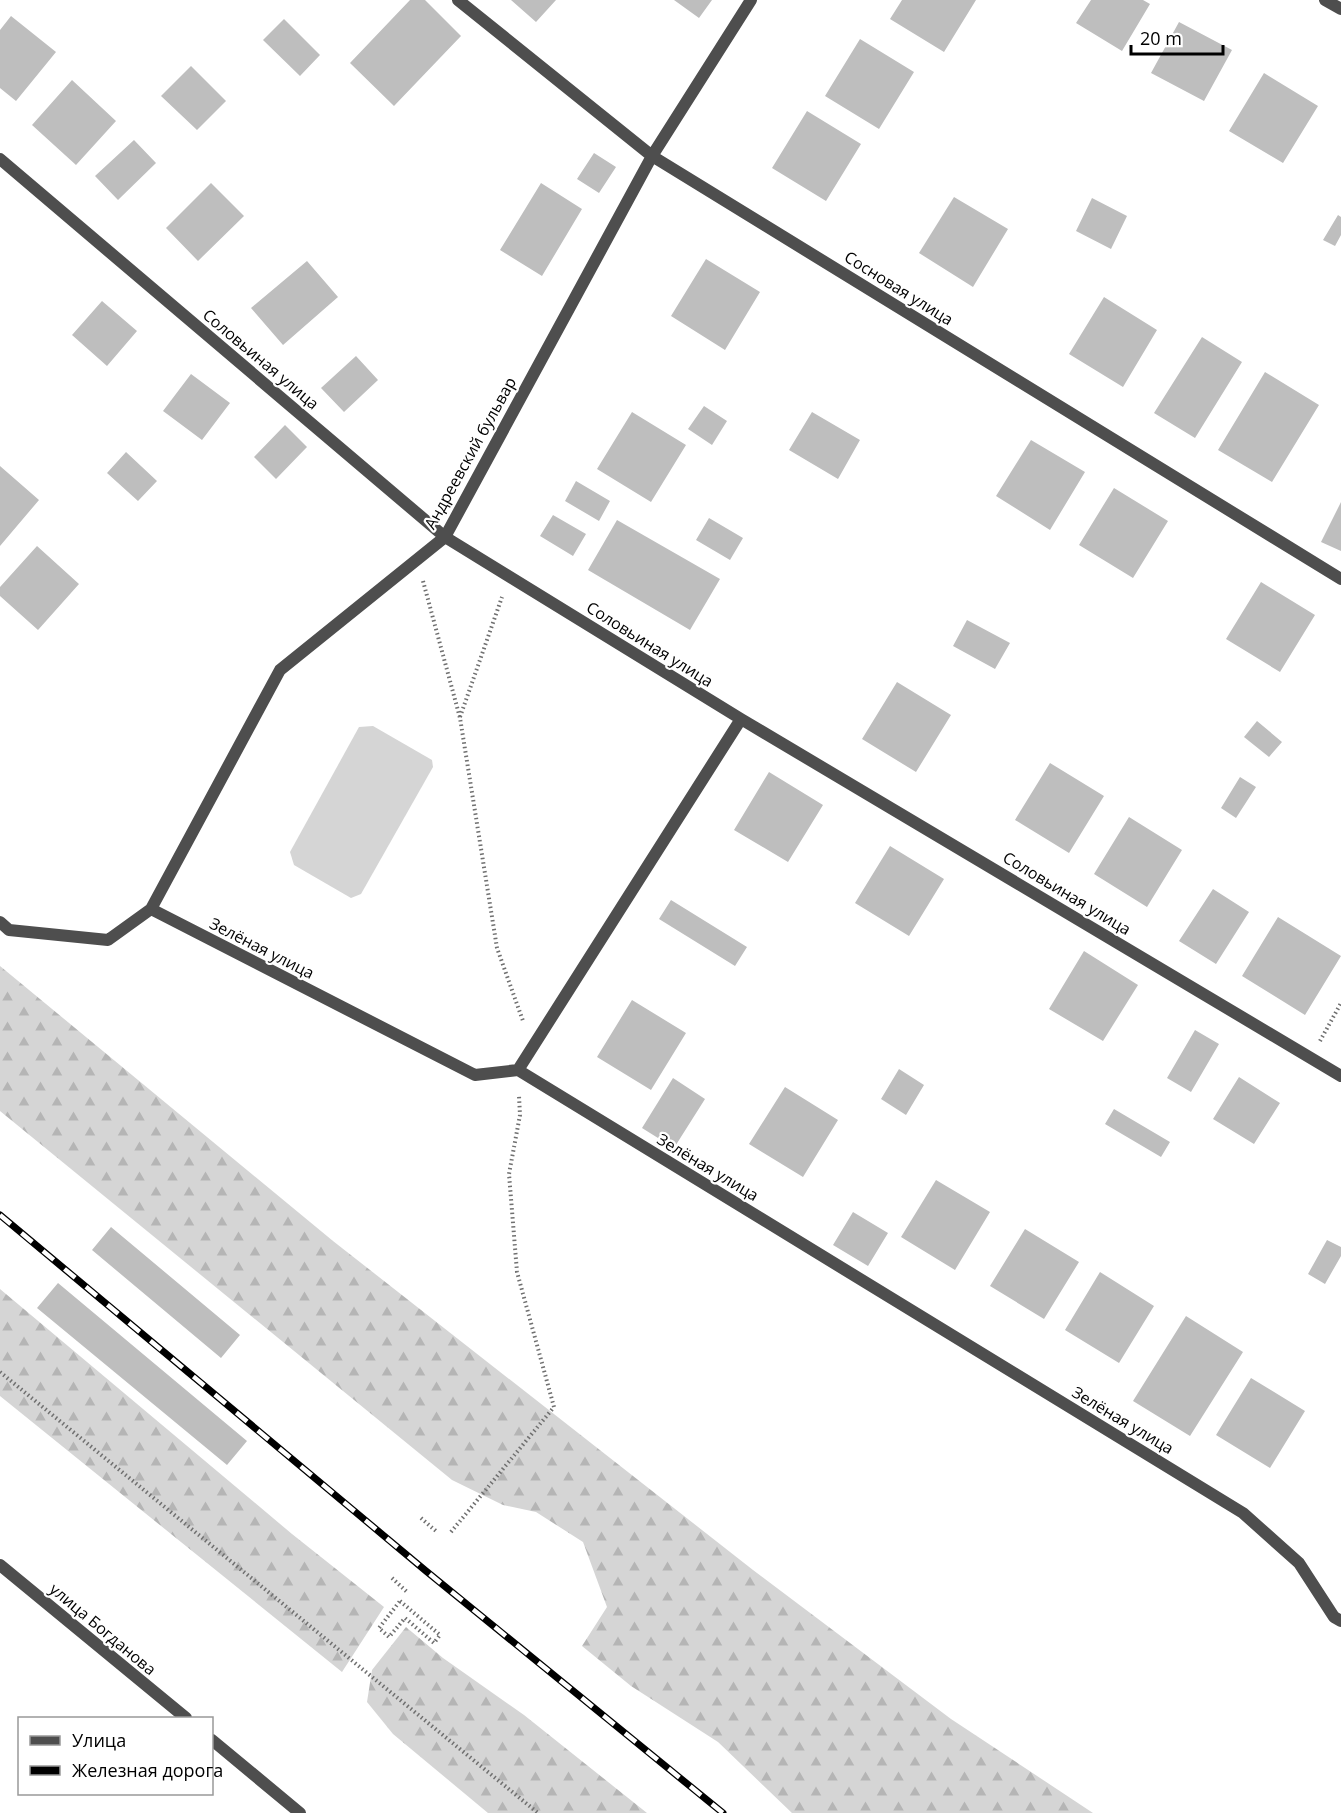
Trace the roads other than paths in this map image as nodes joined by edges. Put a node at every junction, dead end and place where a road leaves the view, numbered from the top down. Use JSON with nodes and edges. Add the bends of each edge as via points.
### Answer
{"nodes":[{"id":1,"x":458,"y":0,"type":"edge"},
{"id":2,"x":751,"y":0,"type":"edge"},
{"id":3,"x":1325,"y":0,"type":"edge"},
{"id":4,"x":1341,"y":9,"type":"edge"},
{"id":5,"x":652,"y":156,"type":"junction"},
{"id":6,"x":0,"y":159,"type":"edge"},
{"id":7,"x":445,"y":537,"type":"junction"},
{"id":8,"x":1341,"y":579,"type":"edge"},
{"id":9,"x":741,"y":719,"type":"junction"},
{"id":10,"x":151,"y":909,"type":"junction"},
{"id":11,"x":0,"y":922,"type":"edge"},
{"id":12,"x":519,"y":1070,"type":"junction"},
{"id":13,"x":1341,"y":1076,"type":"edge"},
{"id":14,"x":0,"y":1565,"type":"edge"},
{"id":15,"x":1341,"y":1621,"type":"edge"},
{"id":16,"x":184,"y":1717,"type":"edge"},
{"id":17,"x":213,"y":1741,"type":"edge"},
{"id":18,"x":300,"y":1813,"type":"edge"}],
"edges":[{"from":1,"to":5,"type":"street","name":"Сосновая улица"},
{"from":2,"to":5,"type":"street","name":"Андреевский бульвар"},
{"from":3,"to":4,"type":"street"},
{"from":5,"to":7,"type":"street","name":"Андреевский бульвар"},
{"from":5,"to":8,"type":"street","name":"Сосновая улица"},
{"from":6,"to":7,"type":"street","name":"Соловьиная улица"},
{"from":7,"to":9,"type":"street","name":"Соловьиная улица"},
{"from":7,"to":10,"type":"street","name":"Андреевский бульвар","via":[[280,670]]},
{"from":9,"to":12,"type":"street"},
{"from":9,"to":13,"type":"street","name":"Соловьиная улица"},
{"from":10,"to":11,"type":"street","via":[[108,940],[9,930]]},
{"from":10,"to":12,"type":"street","name":"Зелёная улица","via":[[475,1075]]},
{"from":12,"to":15,"type":"street","name":"Зелёная улица","via":[[1243,1513],[1299,1563],[1334,1617]]},
{"from":14,"to":16,"type":"street","name":"улица Богданова"},
{"from":17,"to":18,"type":"street"}]}
